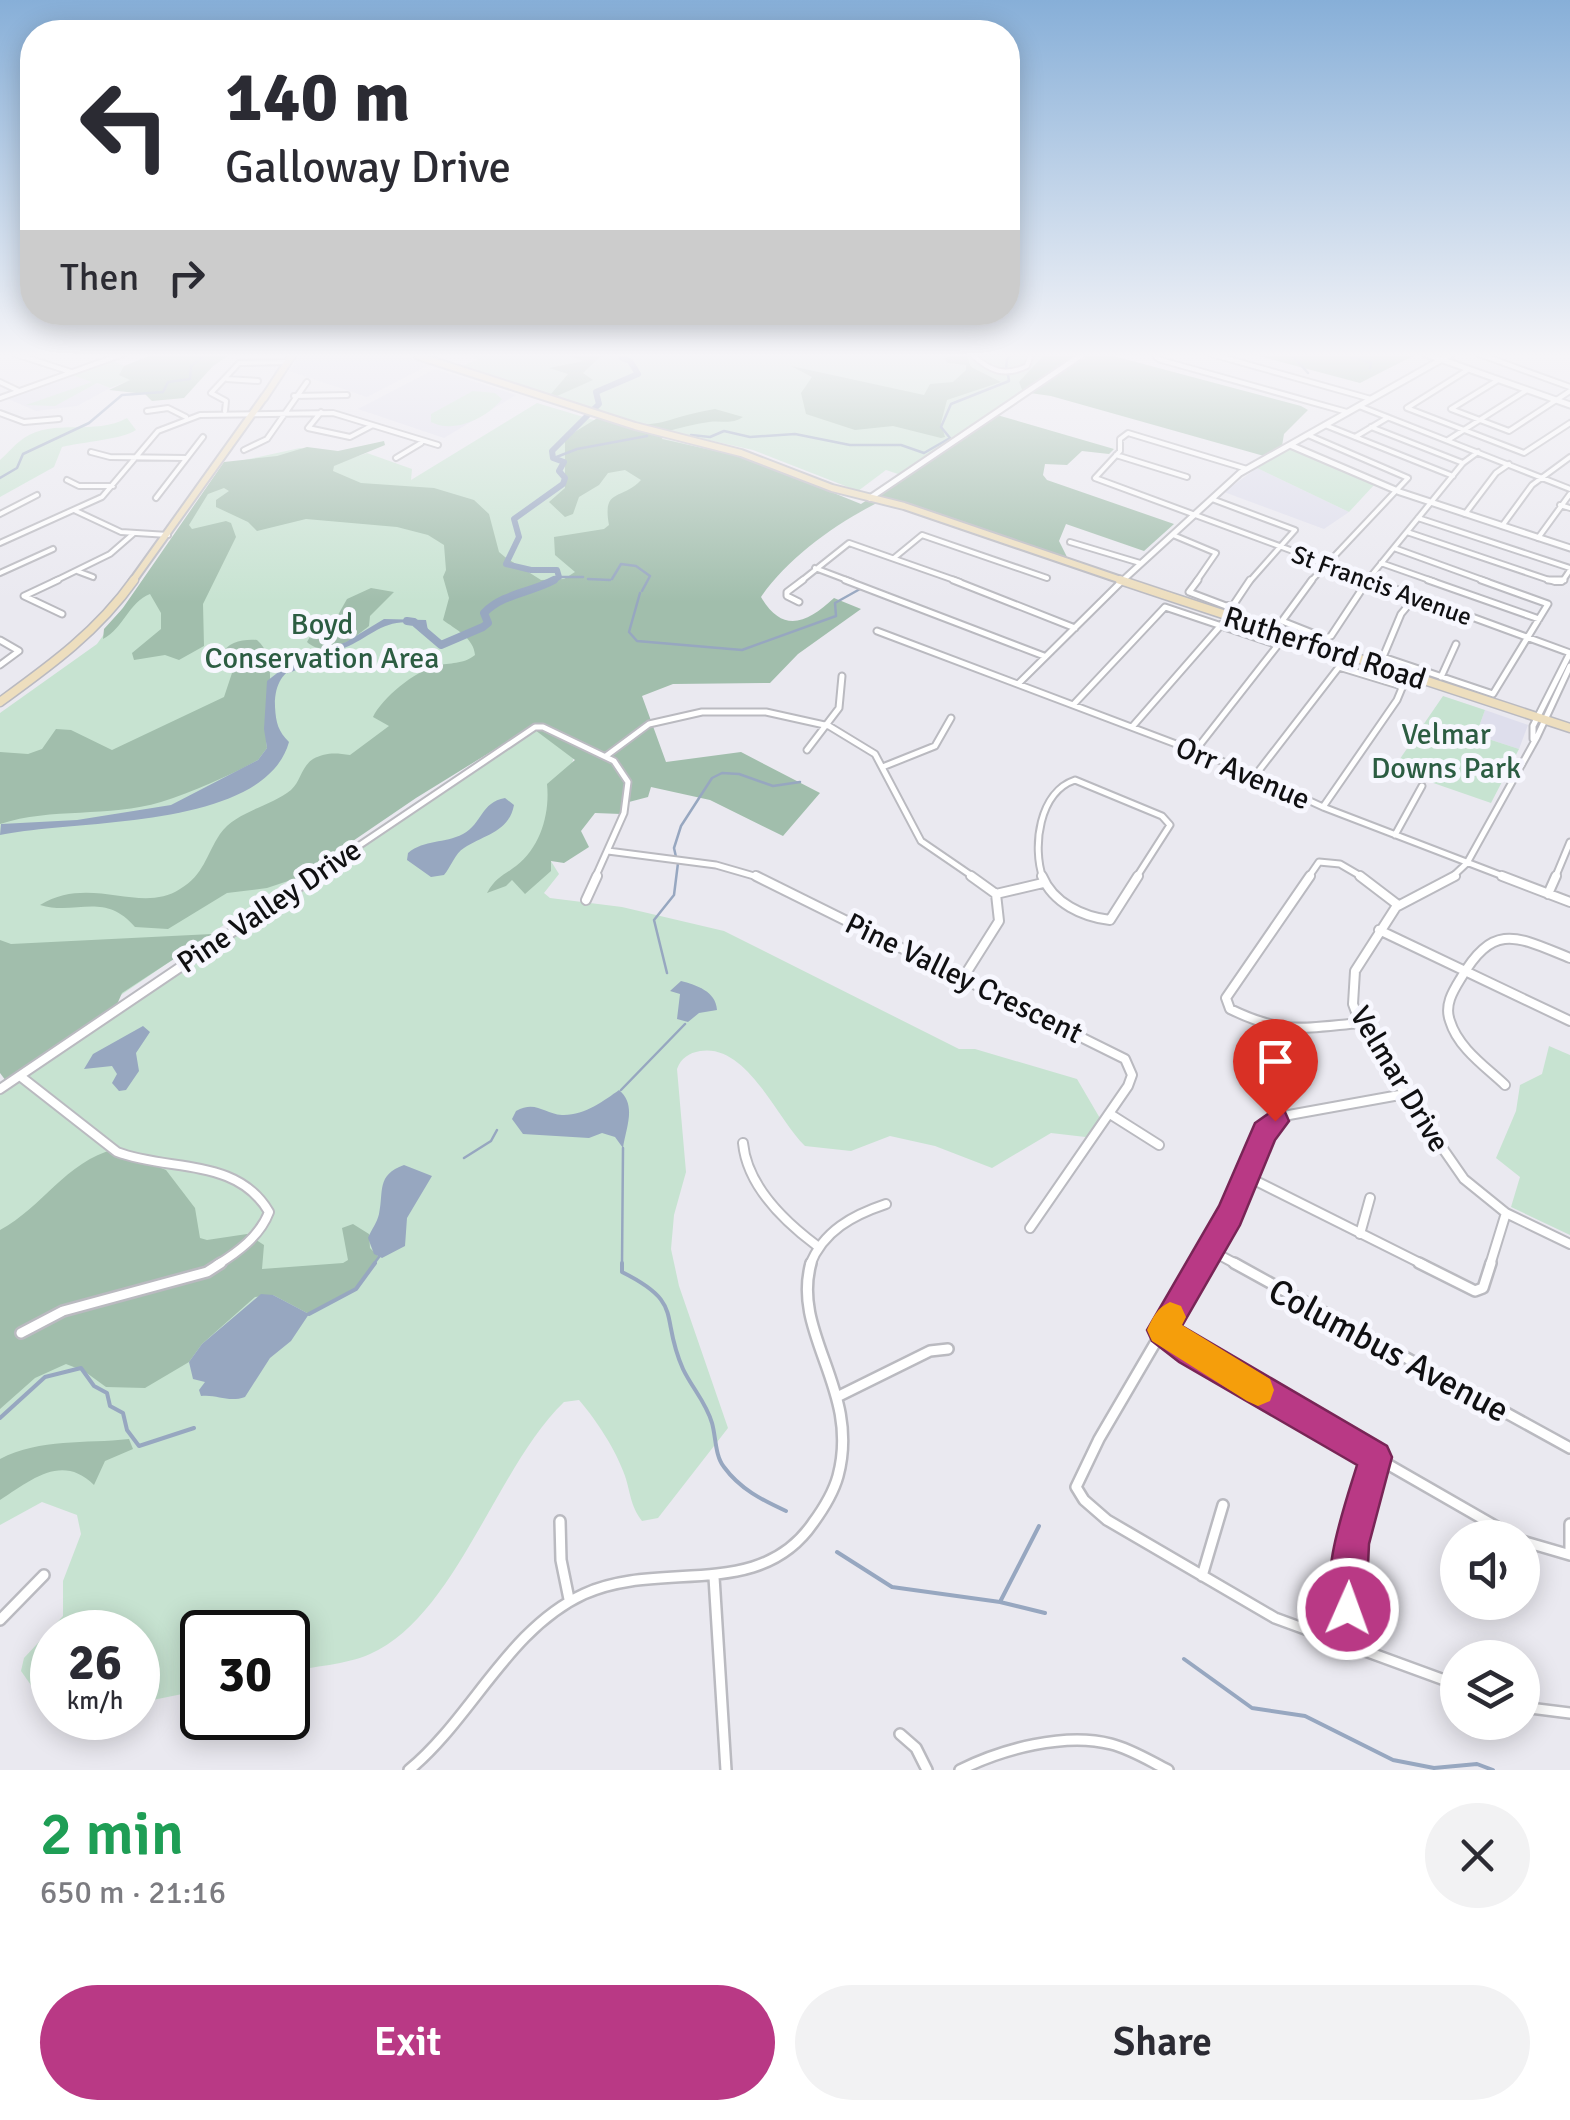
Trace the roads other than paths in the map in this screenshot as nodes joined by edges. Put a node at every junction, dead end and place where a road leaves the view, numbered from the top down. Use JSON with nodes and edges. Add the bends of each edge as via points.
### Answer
{"nodes":[{"id":1,"x":153,"y":437,"type":"edge"},
{"id":2,"x":235,"y":437,"type":"edge"},
{"id":3,"x":268,"y":437,"type":"edge"},
{"id":4,"x":406,"y":437,"type":"edge"},
{"id":5,"x":680,"y":437,"type":"edge"},
{"id":6,"x":961,"y":437,"type":"edge"},
{"id":7,"x":1122,"y":437,"type":"edge"},
{"id":8,"x":1143,"y":437,"type":"edge"},
{"id":9,"x":1305,"y":437,"type":"edge"},
{"id":10,"x":1312,"y":437,"type":"edge"},
{"id":11,"x":1354,"y":437,"type":"edge"},
{"id":12,"x":1396,"y":437,"type":"edge"},
{"id":13,"x":1438,"y":437,"type":"edge"},
{"id":14,"x":1452,"y":437,"type":"edge"},
{"id":15,"x":1481,"y":437,"type":"edge"},
{"id":16,"x":1549,"y":437,"type":"edge"},
{"id":17,"x":202,"y":438,"type":"dead end"},
{"id":18,"x":1447,"y":440,"type":"junction"},
{"id":19,"x":422,"y":442,"type":"junction"},
{"id":20,"x":438,"y":444,"type":"dead end"},
{"id":21,"x":1290,"y":445,"type":"junction"},
{"id":22,"x":244,"y":450,"type":"dead end"},
{"id":23,"x":91,"y":452,"type":"dead end"},
{"id":24,"x":1478,"y":452,"type":"junction"},
{"id":25,"x":1116,"y":455,"type":"junction"},
{"id":26,"x":136,"y":458,"type":"junction"},
{"id":27,"x":186,"y":458,"type":"junction"},
{"id":28,"x":396,"y":458,"type":"dead end"},
{"id":29,"x":1570,"y":458,"type":"edge"},
{"id":30,"x":1462,"y":463,"type":"junction"},
{"id":31,"x":1509,"y":464,"type":"junction"},
{"id":32,"x":1247,"y":469,"type":"junction"},
{"id":33,"x":1452,"y":476,"type":"junction"},
{"id":34,"x":1187,"y":477,"type":"dead end"},
{"id":35,"x":1542,"y":478,"type":"junction"},
{"id":36,"x":68,"y":480,"type":"dead end"},
{"id":37,"x":114,"y":486,"type":"junction"},
{"id":38,"x":1394,"y":490,"type":"junction"},
{"id":39,"x":1570,"y":491,"type":"edge"},
{"id":40,"x":36,"y":496,"type":"dead end"},
{"id":41,"x":156,"y":498,"type":"dead end"},
{"id":42,"x":870,"y":498,"type":"junction"},
{"id":43,"x":1212,"y":499,"type":"junction"},
{"id":44,"x":1431,"y":502,"type":"junction"},
{"id":45,"x":1560,"y":505,"type":"junction"},
{"id":46,"x":1570,"y":508,"type":"edge"},
{"id":47,"x":74,"y":511,"type":"junction"},
{"id":48,"x":0,"y":514,"type":"edge"},
{"id":49,"x":1465,"y":514,"type":"junction"},
{"id":50,"x":1193,"y":516,"type":"junction"},
{"id":51,"x":1418,"y":518,"type":"junction"},
{"id":52,"x":1502,"y":526,"type":"junction"},
{"id":53,"x":1407,"y":532,"type":"junction"},
{"id":54,"x":132,"y":534,"type":"junction"},
{"id":55,"x":168,"y":535,"type":"junction"},
{"id":56,"x":1174,"y":535,"type":"junction"},
{"id":57,"x":1538,"y":538,"type":"junction"},
{"id":58,"x":1070,"y":542,"type":"dead end"},
{"id":59,"x":0,"y":543,"type":"edge"},
{"id":60,"x":1279,"y":547,"type":"junction"},
{"id":61,"x":1394,"y":548,"type":"junction"},
{"id":62,"x":1570,"y":548,"type":"edge"},
{"id":63,"x":54,"y":550,"type":"dead end"},
{"id":64,"x":894,"y":558,"type":"junction"},
{"id":65,"x":1140,"y":563,"type":"junction"},
{"id":66,"x":1323,"y":563,"type":"junction"},
{"id":67,"x":1381,"y":563,"type":"junction"},
{"id":68,"x":1082,"y":566,"type":"joint"},
{"id":69,"x":814,"y":568,"type":"junction"},
{"id":70,"x":1570,"y":569,"type":"edge"},
{"id":71,"x":76,"y":570,"type":"junction"},
{"id":72,"x":0,"y":573,"type":"edge"},
{"id":73,"x":93,"y":578,"type":"dead end"},
{"id":74,"x":1048,"y":578,"type":"dead end"},
{"id":75,"x":1122,"y":580,"type":"junction"},
{"id":76,"x":1368,"y":580,"type":"junction"},
{"id":77,"x":1415,"y":597,"type":"junction"},
{"id":78,"x":799,"y":602,"type":"dead end"},
{"id":79,"x":62,"y":614,"type":"dead end"},
{"id":80,"x":1538,"y":619,"type":"junction"},
{"id":81,"x":1222,"y":624,"type":"junction"},
{"id":82,"x":1074,"y":628,"type":"junction"},
{"id":83,"x":877,"y":630,"type":"dead end"},
{"id":84,"x":1527,"y":638,"type":"junction"},
{"id":85,"x":0,"y":640,"type":"edge"},
{"id":86,"x":1456,"y":644,"type":"dead end"},
{"id":87,"x":1570,"y":653,"type":"edge"},
{"id":88,"x":1044,"y":656,"type":"junction"},
{"id":89,"x":0,"y":666,"type":"edge"},
{"id":90,"x":1570,"y":666,"type":"edge"},
{"id":91,"x":842,"y":676,"type":"dead end"},
{"id":92,"x":1441,"y":677,"type":"junction"},
{"id":93,"x":1018,"y":684,"type":"junction"},
{"id":94,"x":0,"y":702,"type":"edge"},
{"id":95,"x":1074,"y":704,"type":"junction"},
{"id":96,"x":951,"y":718,"type":"dead end"},
{"id":97,"x":1540,"y":721,"type":"junction"},
{"id":98,"x":828,"y":724,"type":"junction"},
{"id":99,"x":1132,"y":727,"type":"junction"},
{"id":100,"x":1570,"y":731,"type":"edge"},
{"id":101,"x":808,"y":750,"type":"dead end"},
{"id":102,"x":1196,"y":751,"type":"junction"},
{"id":103,"x":606,"y":756,"type":"junction"},
{"id":104,"x":885,"y":766,"type":"junction"},
{"id":105,"x":1254,"y":777,"type":"junction"},
{"id":106,"x":1422,"y":786,"type":"dead end"},
{"id":107,"x":1323,"y":807,"type":"junction"},
{"id":108,"x":1395,"y":835,"type":"junction"},
{"id":109,"x":1570,"y":842,"type":"edge"},
{"id":110,"x":608,"y":851,"type":"junction"},
{"id":111,"x":1467,"y":862,"type":"junction"},
{"id":112,"x":1044,"y":883,"type":"junction"},
{"id":113,"x":996,"y":894,"type":"junction"},
{"id":114,"x":1548,"y":894,"type":"junction"},
{"id":115,"x":586,"y":900,"type":"dead end"},
{"id":116,"x":1570,"y":902,"type":"edge"},
{"id":117,"x":1398,"y":904,"type":"junction"},
{"id":118,"x":1379,"y":930,"type":"junction"},
{"id":119,"x":1570,"y":958,"type":"edge"},
{"id":120,"x":1463,"y":972,"type":"junction"},
{"id":121,"x":963,"y":978,"type":"junction"},
{"id":122,"x":1570,"y":1021,"type":"edge"},
{"id":123,"x":1360,"y":1024,"type":"junction"},
{"id":124,"x":20,"y":1076,"type":"junction"},
{"id":125,"x":1505,"y":1085,"type":"dead end"},
{"id":126,"x":0,"y":1089,"type":"edge"},
{"id":127,"x":1405,"y":1094,"type":"junction"},
{"id":128,"x":1110,"y":1114,"type":"junction"},
{"id":129,"x":743,"y":1143,"type":"dead end"},
{"id":130,"x":1159,"y":1145,"type":"dead end"},
{"id":131,"x":1246,"y":1176,"type":"junction"},
{"id":132,"x":1370,"y":1198,"type":"dead end"},
{"id":133,"x":886,"y":1204,"type":"dead end"},
{"id":134,"x":1506,"y":1213,"type":"junction"},
{"id":135,"x":1030,"y":1228,"type":"dead end"},
{"id":136,"x":1360,"y":1234,"type":"junction"},
{"id":137,"x":816,"y":1244,"type":"junction"},
{"id":138,"x":1570,"y":1244,"type":"edge"},
{"id":139,"x":1210,"y":1250,"type":"junction"},
{"id":140,"x":1162,"y":1330,"type":"junction"},
{"id":141,"x":21,"y":1333,"type":"dead end"},
{"id":142,"x":948,"y":1348,"type":"dead end"},
{"id":143,"x":839,"y":1396,"type":"junction"},
{"id":144,"x":1570,"y":1448,"type":"edge"},
{"id":145,"x":1375,"y":1457,"type":"junction"},
{"id":146,"x":1223,"y":1505,"type":"dead end"},
{"id":147,"x":1486,"y":1520,"type":"edge"},
{"id":148,"x":560,"y":1521,"type":"dead end"},
{"id":149,"x":1570,"y":1524,"type":"edge"},
{"id":150,"x":1540,"y":1545,"type":"edge"},
{"id":151,"x":1570,"y":1554,"type":"edge"},
{"id":152,"x":44,"y":1575,"type":"dead end"},
{"id":153,"x":714,"y":1576,"type":"junction"},
{"id":154,"x":1202,"y":1576,"type":"junction"},
{"id":155,"x":570,"y":1599,"type":"junction"},
{"id":156,"x":0,"y":1620,"type":"edge"},
{"id":157,"x":1348,"y":1645,"type":"junction"},
{"id":158,"x":1440,"y":1678,"type":"edge"},
{"id":159,"x":1540,"y":1710,"type":"edge"},
{"id":160,"x":1570,"y":1713,"type":"edge"},
{"id":161,"x":900,"y":1734,"type":"dead end"},
{"id":162,"x":410,"y":1770,"type":"edge"},
{"id":163,"x":726,"y":1770,"type":"edge"},
{"id":164,"x":926,"y":1770,"type":"edge"},
{"id":165,"x":960,"y":1770,"type":"edge"},
{"id":166,"x":1168,"y":1770,"type":"edge"}],
"edges":[{"from":1,"to":26,"type":"street"},
{"from":2,"to":55,"type":"main road"},
{"from":3,"to":22,"type":"street"},
{"from":4,"to":19,"type":"street"},
{"from":5,"to":42,"type":"main road","name":"Rutherford Road"},
{"from":6,"to":42,"type":"street"},
{"from":7,"to":25,"type":"street"},
{"from":8,"to":32,"type":"street"},
{"from":9,"to":21,"type":"street"},
{"from":10,"to":38,"type":"street","via":[[1408,477]]},
{"from":11,"to":33,"type":"street"},
{"from":12,"to":30,"type":"street"},
{"from":13,"to":18,"type":"street"},
{"from":14,"to":18,"type":"street"},
{"from":15,"to":16,"type":"street","via":[[1524,453]]},
{"from":17,"to":27,"type":"street"},
{"from":18,"to":24,"type":"street"},
{"from":19,"to":20,"type":"street"},
{"from":19,"to":28,"type":"street"},
{"from":21,"to":32,"type":"street"},
{"from":21,"to":38,"type":"street"},
{"from":23,"to":26,"type":"street"},
{"from":24,"to":30,"type":"street"},
{"from":24,"to":31,"type":"street"},
{"from":25,"to":34,"type":"street"},
{"from":25,"to":50,"type":"street","name":"St Francis Avenue","via":[[1095,480]]},
{"from":26,"to":27,"type":"street"},
{"from":26,"to":37,"type":"street"},
{"from":27,"to":41,"type":"street"},
{"from":29,"to":35,"type":"street"},
{"from":30,"to":33,"type":"street"},
{"from":31,"to":35,"type":"street"},
{"from":31,"to":49,"type":"street"},
{"from":32,"to":43,"type":"street"},
{"from":33,"to":44,"type":"street"},
{"from":35,"to":39,"type":"street"},
{"from":35,"to":52,"type":"street"},
{"from":36,"to":37,"type":"street"},
{"from":37,"to":47,"type":"street"},
{"from":38,"to":44,"type":"street"},
{"from":38,"to":66,"type":"street"},
{"from":39,"to":45,"type":"street"},
{"from":40,"to":48,"type":"street"},
{"from":42,"to":68,"type":"main road","name":"Rutherford Road"},
{"from":43,"to":50,"type":"street"},
{"from":43,"to":60,"type":"street","via":[[1292,528]]},
{"from":44,"to":49,"type":"street"},
{"from":44,"to":51,"type":"street"},
{"from":45,"to":46,"type":"street"},
{"from":45,"to":57,"type":"street"},
{"from":47,"to":54,"type":"street"},
{"from":47,"to":59,"type":"street"},
{"from":49,"to":52,"type":"street"},
{"from":50,"to":56,"type":"street"},
{"from":50,"to":60,"type":"street","name":"St Francis Avenue"},
{"from":51,"to":53,"type":"street"},
{"from":51,"to":70,"type":"street"},
{"from":52,"to":57,"type":"street"},
{"from":53,"to":61,"type":"street"},
{"from":53,"to":70,"type":"street","via":[[1555,582]]},
{"from":54,"to":55,"type":"street"},
{"from":54,"to":71,"type":"street"},
{"from":55,"to":94,"type":"main road","via":[[100,624]]},
{"from":56,"to":60,"type":"street","via":[[1214,551],[1189,592],[1228,606]]},
{"from":56,"to":65,"type":"street"},
{"from":57,"to":62,"type":"street"},
{"from":58,"to":65,"type":"street"},
{"from":60,"to":66,"type":"street","name":"St Francis Avenue"},
{"from":61,"to":67,"type":"street"},
{"from":61,"to":80,"type":"street","via":[[1546,600]]},
{"from":63,"to":72,"type":"street"},
{"from":64,"to":69,"type":"street","via":[[850,543]]},
{"from":64,"to":74,"type":"street","via":[[922,535]]},
{"from":64,"to":82,"type":"street"},
{"from":65,"to":75,"type":"street"},
{"from":66,"to":76,"type":"street","name":"St Francis Avenue"},
{"from":66,"to":76,"type":"street","via":[[1285,625],[1330,638]]},
{"from":67,"to":76,"type":"street"},
{"from":67,"to":80,"type":"street"},
{"from":68,"to":75,"type":"main road","name":"Rutherford Road"},
{"from":69,"to":78,"type":"street","via":[[785,594]]},
{"from":69,"to":88,"type":"street"},
{"from":71,"to":73,"type":"street"},
{"from":71,"to":79,"type":"street","via":[[24,596]]},
{"from":75,"to":82,"type":"street"},
{"from":75,"to":97,"type":"main road","name":"Rutherford Road"},
{"from":76,"to":77,"type":"street","name":"St Francis Avenue"},
{"from":77,"to":84,"type":"street","name":"St Francis Avenue"},
{"from":77,"to":92,"type":"street","via":[[1382,655]]},
{"from":80,"to":84,"type":"street"},
{"from":81,"to":95,"type":"street","via":[[1165,607]]},
{"from":81,"to":99,"type":"street"},
{"from":81,"to":102,"type":"street","via":[[1278,646]]},
{"from":82,"to":88,"type":"street"},
{"from":83,"to":93,"type":"street"},
{"from":84,"to":87,"type":"street","name":"St Francis Avenue"},
{"from":84,"to":92,"type":"street","via":[[1496,693]]},
{"from":85,"to":89,"type":"street","via":[[19,651]]},
{"from":86,"to":92,"type":"street"},
{"from":87,"to":97,"type":"street"},
{"from":88,"to":93,"type":"street"},
{"from":90,"to":97,"type":"street"},
{"from":91,"to":98,"type":"street","via":[[844,702]]},
{"from":93,"to":95,"type":"street","name":"Orr Avenue"},
{"from":95,"to":99,"type":"street","name":"Orr Avenue"},
{"from":96,"to":104,"type":"street","via":[[935,748]]},
{"from":97,"to":100,"type":"main road","name":"Rutherford Road"},
{"from":97,"to":111,"type":"street","name":"Velmar Drive"},
{"from":98,"to":101,"type":"street"},
{"from":98,"to":103,"type":"street","via":[[777,713],[678,715],[639,730]]},
{"from":98,"to":104,"type":"street","via":[[861,742]]},
{"from":99,"to":102,"type":"street","name":"Orr Avenue"},
{"from":102,"to":105,"type":"street","name":"Orr Avenue"},
{"from":103,"to":110,"type":"street","via":[[622,769],[629,792]]},
{"from":103,"to":124,"type":"street","name":"Pine Valley Drive","via":[[538,726]]},
{"from":104,"to":113,"type":"street","via":[[921,842]]},
{"from":105,"to":107,"type":"street","name":"Orr Avenue"},
{"from":105,"to":107,"type":"street","via":[[1339,667],[1398,685],[1396,700]]},
{"from":106,"to":108,"type":"street"},
{"from":107,"to":108,"type":"street","name":"Orr Avenue"},
{"from":108,"to":111,"type":"street","name":"Orr Avenue"},
{"from":109,"to":114,"type":"street"},
{"from":110,"to":115,"type":"street"},
{"from":110,"to":121,"type":"street","name":"Pine Valley Crescent","via":[[738,869]]},
{"from":111,"to":114,"type":"street","name":"Orr Avenue"},
{"from":111,"to":117,"type":"street","name":"Velmar Drive","via":[[1454,877]]},
{"from":112,"to":112,"type":"street","via":[[1062,901],[1110,920],[1169,822],[1070,779],[1041,819]]},
{"from":112,"to":113,"type":"street"},
{"from":113,"to":121,"type":"street","via":[[999,921]]},
{"from":114,"to":116,"type":"street","name":"Orr Avenue"},
{"from":117,"to":118,"type":"street","name":"Velmar Drive"},
{"from":117,"to":123,"type":"street","via":[[1348,870],[1319,862],[1226,998],[1230,1009],[1271,1028]]},
{"from":118,"to":120,"type":"street"},
{"from":118,"to":123,"type":"street","name":"Velmar Drive","via":[[1352,981]]},
{"from":119,"to":120,"type":"street","via":[[1524,940],[1494,938],[1475,950]]},
{"from":120,"to":122,"type":"street"},
{"from":120,"to":125,"type":"street","via":[[1448,1001],[1449,1021]]},
{"from":121,"to":128,"type":"street","name":"Pine Valley Crescent","via":[[1124,1059],[1132,1080]]},
{"from":123,"to":127,"type":"street","name":"Velmar Drive"},
{"from":124,"to":126,"type":"street","name":"Pine Valley Drive"},
{"from":124,"to":141,"type":"street","via":[[118,1152],[159,1166],[225,1174],[269,1212],[238,1252],[208,1272],[62,1311]]},
{"from":127,"to":131,"type":"street","via":[[1275,1121]]},
{"from":127,"to":134,"type":"street","name":"Velmar Drive","via":[[1450,1163]]},
{"from":128,"to":130,"type":"street"},
{"from":128,"to":135,"type":"street","name":"Pine Valley Crescent"},
{"from":129,"to":137,"type":"street","via":[[747,1170]]},
{"from":131,"to":136,"type":"street"},
{"from":131,"to":139,"type":"street"},
{"from":132,"to":136,"type":"street"},
{"from":133,"to":137,"type":"street","via":[[847,1218]]},
{"from":134,"to":136,"type":"street","via":[[1483,1288],[1475,1291]]},
{"from":134,"to":138,"type":"street","name":"Velmar Drive"},
{"from":137,"to":143,"type":"street","via":[[807,1305]]},
{"from":139,"to":140,"type":"street"},
{"from":139,"to":144,"type":"street","name":"Columbus Avenue"},
{"from":140,"to":145,"type":"street"},
{"from":140,"to":154,"type":"street","via":[[1076,1487],[1107,1520]]},
{"from":142,"to":143,"type":"street"},
{"from":143,"to":153,"type":"street","via":[[841,1463],[818,1517],[775,1562],[755,1572]]},
{"from":145,"to":147,"type":"street"},
{"from":145,"to":157,"type":"street","via":[[1351,1544]]},
{"from":146,"to":154,"type":"street"},
{"from":148,"to":155,"type":"street"},
{"from":149,"to":151,"type":"street"},
{"from":150,"to":151,"type":"street"},
{"from":152,"to":156,"type":"street"},
{"from":153,"to":155,"type":"street","via":[[622,1579]]},
{"from":153,"to":163,"type":"street"},
{"from":154,"to":157,"type":"street","via":[[1275,1618]]},
{"from":155,"to":162,"type":"street","via":[[524,1642],[448,1738]]},
{"from":157,"to":158,"type":"street"},
{"from":159,"to":160,"type":"street"},
{"from":161,"to":164,"type":"street"},
{"from":165,"to":166,"type":"street","via":[[995,1755],[1088,1741]]}]}
